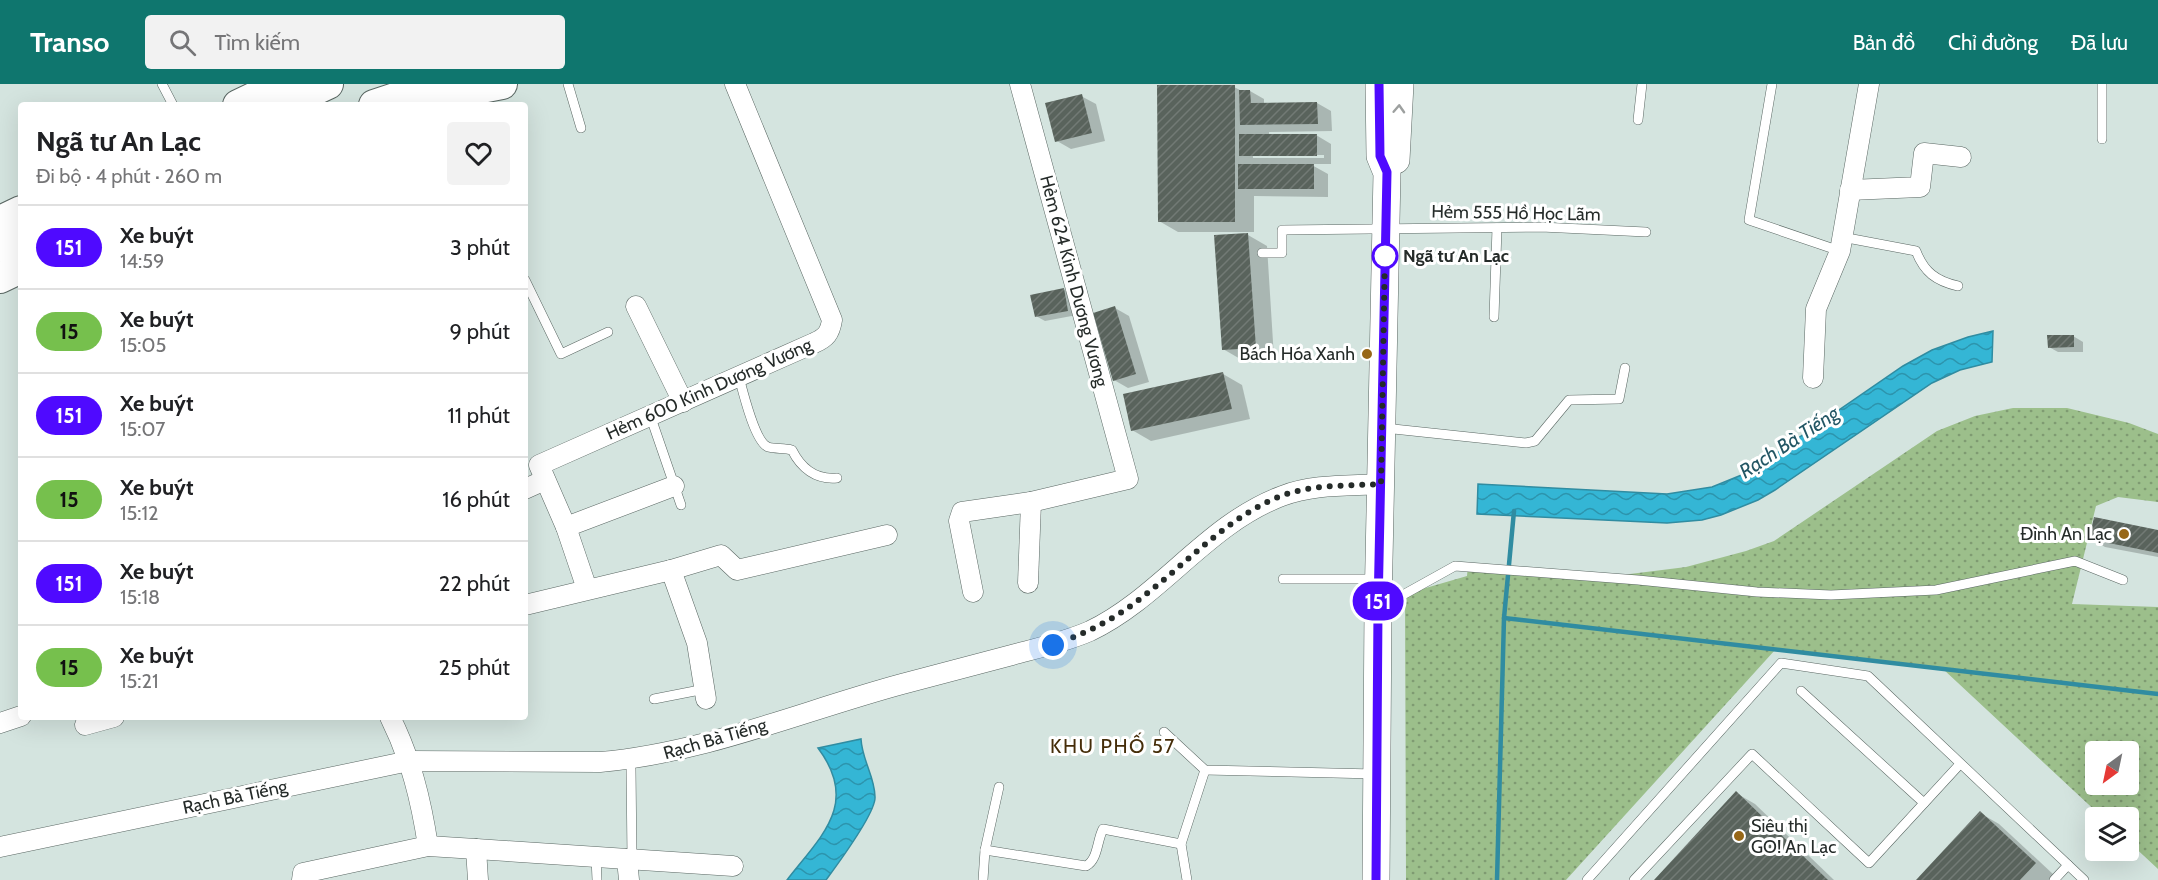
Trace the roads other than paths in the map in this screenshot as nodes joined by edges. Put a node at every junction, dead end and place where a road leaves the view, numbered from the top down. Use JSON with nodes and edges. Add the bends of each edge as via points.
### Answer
{"nodes":[{"id":1,"x":162,"y":84,"type":"edge"},
{"id":2,"x":282,"y":84,"type":"edge"},
{"id":3,"x":328,"y":84,"type":"edge"},
{"id":4,"x":502,"y":84,"type":"edge"},
{"id":5,"x":568,"y":84,"type":"edge"},
{"id":6,"x":735,"y":84,"type":"edge"},
{"id":7,"x":1020,"y":84,"type":"edge"},
{"id":8,"x":1379,"y":84,"type":"edge"},
{"id":9,"x":1401,"y":84,"type":"edge"},
{"id":10,"x":1642,"y":84,"type":"edge"},
{"id":11,"x":1772,"y":84,"type":"edge"},
{"id":12,"x":1869,"y":84,"type":"edge"},
{"id":13,"x":2102,"y":84,"type":"edge"},
{"id":14,"x":432,"y":98,"type":"edge"},
{"id":15,"x":171,"y":102,"type":"edge"},
{"id":16,"x":244,"y":102,"type":"edge"},
{"id":17,"x":289,"y":102,"type":"edge"},
{"id":18,"x":399,"y":102,"type":"edge"},
{"id":19,"x":1638,"y":120,"type":"dead end"},
{"id":20,"x":581,"y":128,"type":"dead end"},
{"id":21,"x":2102,"y":139,"type":"dead end"},
{"id":22,"x":1961,"y":157,"type":"dead end"},
{"id":23,"x":1387,"y":172,"type":"junction"},
{"id":24,"x":1850,"y":190,"type":"junction"},
{"id":25,"x":18,"y":212,"type":"edge"},
{"id":26,"x":0,"y":221,"type":"edge"},
{"id":27,"x":1497,"y":228,"type":"junction"},
{"id":28,"x":1386,"y":229,"type":"junction"},
{"id":29,"x":1646,"y":232,"type":"dead end"},
{"id":30,"x":18,"y":238,"type":"edge"},
{"id":31,"x":1841,"y":244,"type":"junction"},
{"id":32,"x":0,"y":247,"type":"edge"},
{"id":33,"x":1262,"y":253,"type":"dead end"},
{"id":34,"x":18,"y":269,"type":"edge"},
{"id":35,"x":0,"y":278,"type":"edge"},
{"id":36,"x":18,"y":283,"type":"edge"},
{"id":37,"x":528,"y":286,"type":"edge"},
{"id":38,"x":1958,"y":286,"type":"dead end"},
{"id":39,"x":0,"y":292,"type":"edge"},
{"id":40,"x":636,"y":306,"type":"dead end"},
{"id":41,"x":1494,"y":317,"type":"dead end"},
{"id":42,"x":608,"y":332,"type":"dead end"},
{"id":43,"x":1625,"y":368,"type":"dead end"},
{"id":44,"x":739,"y":377,"type":"junction"},
{"id":45,"x":1812,"y":378,"type":"dead end"},
{"id":46,"x":683,"y":402,"type":"junction"},
{"id":47,"x":650,"y":415,"type":"junction"},
{"id":48,"x":1382,"y":427,"type":"junction"},
{"id":49,"x":542,"y":472,"type":"junction"},
{"id":50,"x":837,"y":478,"type":"dead end"},
{"id":51,"x":528,"y":486,"type":"edge"},
{"id":52,"x":674,"y":486,"type":"junction"},
{"id":53,"x":1381,"y":489,"type":"junction"},
{"id":54,"x":1030,"y":502,"type":"junction"},
{"id":55,"x":681,"y":505,"type":"dead end"},
{"id":56,"x":566,"y":527,"type":"junction"},
{"id":57,"x":887,"y":535,"type":"dead end"},
{"id":58,"x":671,"y":570,"type":"junction"},
{"id":59,"x":1283,"y":579,"type":"dead end"},
{"id":60,"x":1379,"y":579,"type":"junction"},
{"id":61,"x":2123,"y":580,"type":"dead end"},
{"id":62,"x":1028,"y":583,"type":"dead end"},
{"id":63,"x":587,"y":589,"type":"junction"},
{"id":64,"x":973,"y":592,"type":"dead end"},
{"id":65,"x":528,"y":605,"type":"edge"},
{"id":66,"x":1378,"y":609,"type":"junction"},
{"id":67,"x":1801,"y":691,"type":"dead end"},
{"id":68,"x":706,"y":694,"type":"joint"},
{"id":69,"x":654,"y":699,"type":"dead end"},
{"id":70,"x":18,"y":717,"type":"edge"},
{"id":71,"x":103,"y":720,"type":"edge"},
{"id":72,"x":391,"y":720,"type":"edge"},
{"id":73,"x":0,"y":723,"type":"edge"},
{"id":74,"x":85,"y":725,"type":"dead end"},
{"id":75,"x":1164,"y":732,"type":"dead end"},
{"id":76,"x":1960,"y":764,"type":"junction"},
{"id":77,"x":411,"y":765,"type":"junction"},
{"id":78,"x":631,"y":769,"type":"junction"},
{"id":79,"x":1205,"y":770,"type":"junction"},
{"id":80,"x":1377,"y":774,"type":"junction"},
{"id":81,"x":999,"y":787,"type":"dead end"},
{"id":82,"x":1924,"y":803,"type":"junction"},
{"id":83,"x":1181,"y":844,"type":"junction"},
{"id":84,"x":428,"y":846,"type":"junction"},
{"id":85,"x":0,"y":847,"type":"edge"},
{"id":86,"x":476,"y":849,"type":"junction"},
{"id":87,"x":985,"y":850,"type":"junction"},
{"id":88,"x":0,"y":856,"type":"edge"},
{"id":89,"x":596,"y":857,"type":"junction"},
{"id":90,"x":630,"y":859,"type":"junction"},
{"id":91,"x":2068,"y":865,"type":"junction"},
{"id":92,"x":733,"y":866,"type":"dead end"},
{"id":93,"x":302,"y":880,"type":"edge"},
{"id":94,"x":478,"y":880,"type":"edge"},
{"id":95,"x":597,"y":880,"type":"edge"},
{"id":96,"x":629,"y":880,"type":"edge"},
{"id":97,"x":984,"y":880,"type":"edge"},
{"id":98,"x":1187,"y":880,"type":"edge"},
{"id":99,"x":1376,"y":880,"type":"edge"},
{"id":100,"x":1587,"y":880,"type":"edge"},
{"id":101,"x":1634,"y":880,"type":"edge"},
{"id":102,"x":2054,"y":880,"type":"edge"},
{"id":103,"x":2084,"y":880,"type":"edge"}],
"edges":[{"from":1,"to":15,"type":"lane"},
{"from":2,"to":16,"type":"main road"},
{"from":3,"to":17,"type":"main road"},
{"from":4,"to":14,"type":"main road"},
{"from":5,"to":20,"type":"lane"},
{"from":6,"to":44,"type":"street","name":"Hẻm 600 Kinh Dương Vương","via":[[832,320],[825,338]]},
{"from":7,"to":54,"type":"street","name":"Hẻm 624 Kinh Dương Vương","via":[[1128,479]]},
{"from":8,"to":23,"type":"main road","via":[[1380,156]]},
{"from":23,"to":9,"type":"main road","one_way":true,"via":[[1397,159]]},
{"from":10,"to":19,"type":"lane"},
{"from":11,"to":31,"type":"lane","via":[[1749,220]]},
{"from":12,"to":24,"type":"street"},
{"from":13,"to":21,"type":"lane"},
{"from":14,"to":18,"type":"main road"},
{"from":22,"to":24,"type":"street","via":[[1924,153],[1920,187]]},
{"from":23,"to":28,"type":"main road"},
{"from":24,"to":31,"type":"street"},
{"from":25,"to":26,"type":"main road"},
{"from":27,"to":28,"type":"lane","name":"Hẻm 555 Hồ Học Lãm"},
{"from":27,"to":29,"type":"lane","name":"Hẻm 555 Hồ Học Lãm"},
{"from":27,"to":41,"type":"lane"},
{"from":28,"to":33,"type":"lane","name":"Hẻm 555 Hồ Học Lãm","via":[[1282,230],[1282,253]]},
{"from":28,"to":48,"type":"main road"},
{"from":30,"to":32,"type":"main road"},
{"from":31,"to":38,"type":"lane","via":[[1916,251],[1929,273],[1940,282]]},
{"from":31,"to":45,"type":"street","via":[[1816,309]]},
{"from":34,"to":35,"type":"main road"},
{"from":36,"to":39,"type":"main road"},
{"from":37,"to":42,"type":"lane","via":[[561,354]]},
{"from":40,"to":46,"type":"street"},
{"from":43,"to":48,"type":"lane","via":[[1619,399],[1569,400],[1535,441]]},
{"from":44,"to":46,"type":"street","name":"Hẻm 600 Kinh Dương Vương"},
{"from":44,"to":50,"type":"lane","via":[[759,440],[769,447],[792,450],[799,464],[826,479]]},
{"from":46,"to":47,"type":"street","name":"Hẻm 600 Kinh Dương Vương"},
{"from":47,"to":49,"type":"street","name":"Hẻm 600 Kinh Dương Vương"},
{"from":47,"to":52,"type":"lane"},
{"from":48,"to":53,"type":"main road"},
{"from":49,"to":51,"type":"street","name":"Hẻm 600 Kinh Dương Vương"},
{"from":49,"to":56,"type":"street"},
{"from":52,"to":55,"type":"lane"},
{"from":52,"to":56,"type":"street"},
{"from":53,"to":60,"type":"main road"},
{"from":53,"to":77,"type":"street","name":"Rạch Bà Tiếng","via":[[1310,488],[1283,495],[1221,532],[1126,610],[1053,645],[883,689],[654,756],[600,762]]},
{"from":53,"to":78,"type":"street","name":"Rạch Bà Tiếng","via":[[1311,498],[1274,509],[1227,539],[1131,618],[1074,647],[866,704],[704,754]]},
{"from":54,"to":62,"type":"street"},
{"from":54,"to":64,"type":"street","via":[[960,514]]},
{"from":56,"to":63,"type":"street"},
{"from":57,"to":58,"type":"street","via":[[737,570],[721,555]]},
{"from":58,"to":63,"type":"street"},
{"from":58,"to":68,"type":"street","via":[[697,643]]},
{"from":59,"to":60,"type":"lane"},
{"from":60,"to":66,"type":"main road"},
{"from":61,"to":66,"type":"lane","via":[[2074,561],[1936,590],[1831,596],[1455,566]]},
{"from":63,"to":65,"type":"street"},
{"from":66,"to":80,"type":"main road"},
{"from":67,"to":82,"type":"lane"},
{"from":68,"to":69,"type":"lane"},
{"from":70,"to":73,"type":"street"},
{"from":71,"to":74,"type":"street"},
{"from":72,"to":77,"type":"street"},
{"from":75,"to":79,"type":"lane"},
{"from":76,"to":82,"type":"lane"},
{"from":76,"to":91,"type":"lane"},
{"from":76,"to":100,"type":"lane","via":[[1868,676],[1781,663]]},
{"from":77,"to":78,"type":"street","name":"Rạch Bà Tiếng","via":[[570,772]]},
{"from":77,"to":84,"type":"street"},
{"from":77,"to":85,"type":"street","name":"Rạch Bà Tiếng"},
{"from":77,"to":88,"type":"street","name":"Rạch Bà Tiếng"},
{"from":78,"to":90,"type":"lane"},
{"from":79,"to":80,"type":"lane"},
{"from":79,"to":83,"type":"lane"},
{"from":80,"to":99,"type":"main road"},
{"from":81,"to":87,"type":"lane"},
{"from":82,"to":101,"type":"lane","via":[[1869,863],[1752,754]]},
{"from":83,"to":87,"type":"lane","via":[[1103,829],[1093,860],[1086,866]]},
{"from":83,"to":98,"type":"lane"},
{"from":84,"to":86,"type":"street"},
{"from":84,"to":93,"type":"street","via":[[303,873]]},
{"from":86,"to":89,"type":"street"},
{"from":86,"to":94,"type":"street"},
{"from":87,"to":97,"type":"lane"},
{"from":89,"to":90,"type":"street"},
{"from":89,"to":95,"type":"lane"},
{"from":90,"to":92,"type":"street"},
{"from":90,"to":96,"type":"street"},
{"from":91,"to":102,"type":"lane"},
{"from":91,"to":103,"type":"lane"}]}
